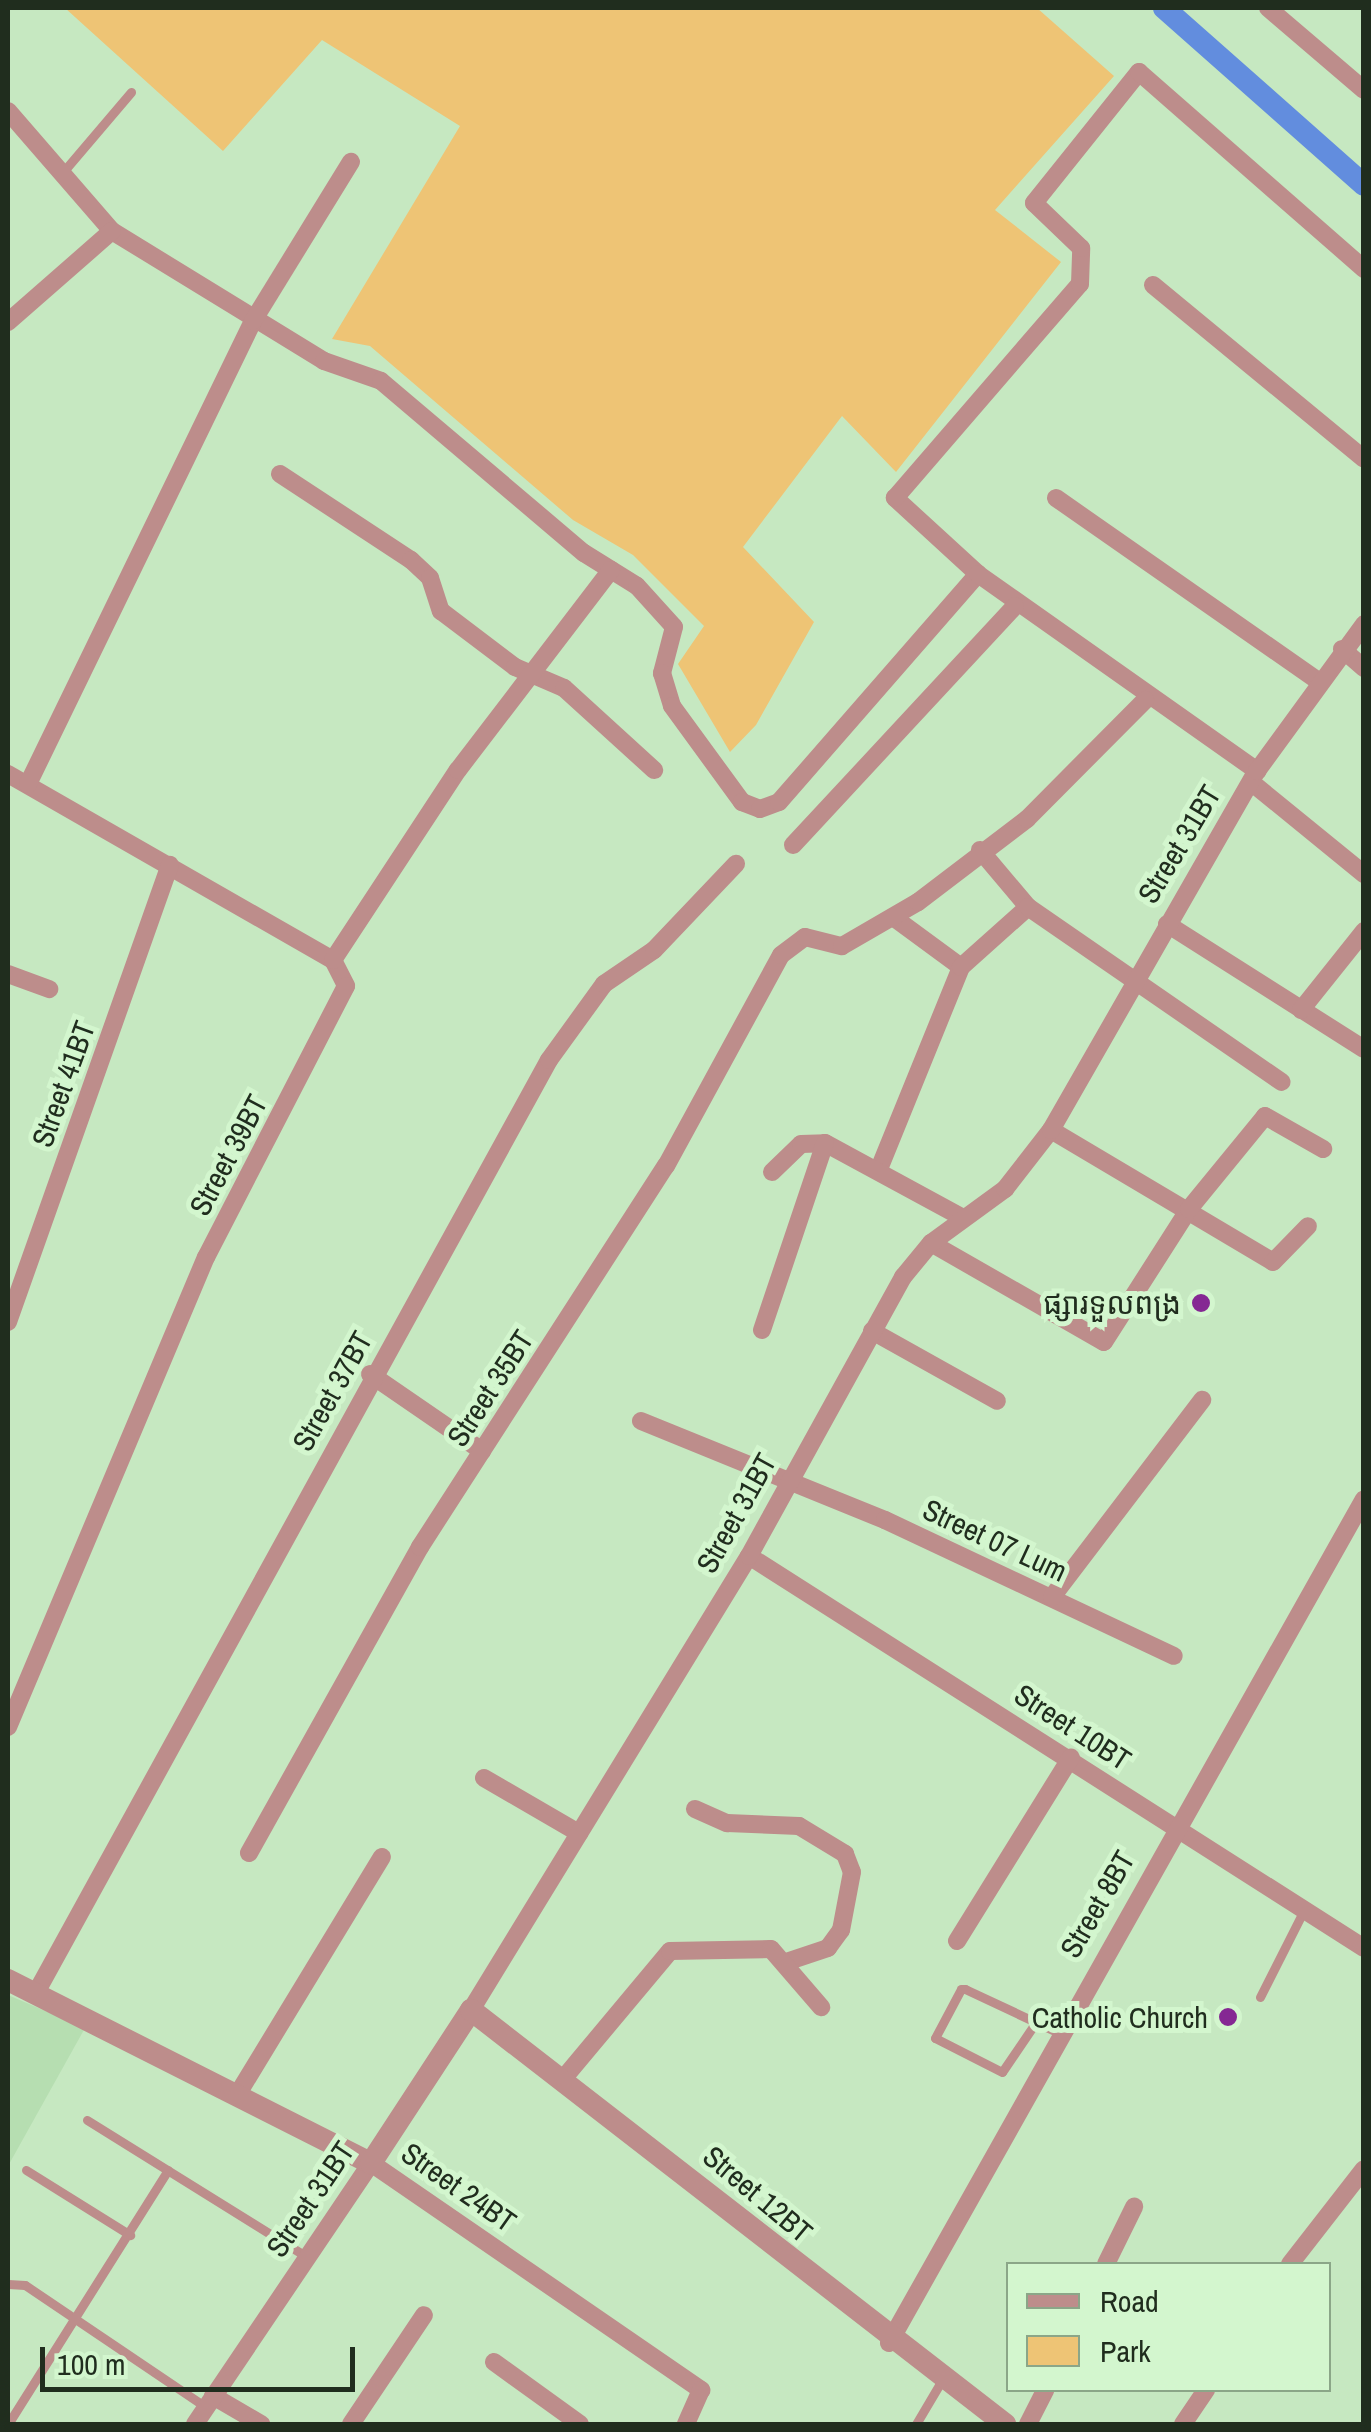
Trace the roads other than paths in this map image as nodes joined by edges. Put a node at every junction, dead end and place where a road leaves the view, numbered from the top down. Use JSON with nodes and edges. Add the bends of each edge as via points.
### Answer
{"nodes":[{"id":1,"x":1268,"y":8,"type":"edge"},
{"id":2,"x":1364,"y":90,"type":"edge"},
{"id":3,"x":131,"y":92,"type":"dead end"},
{"id":4,"x":8,"y":111,"type":"edge"},
{"id":5,"x":351,"y":162,"type":"dead end"},
{"id":6,"x":62,"y":172,"type":"junction"},
{"id":7,"x":112,"y":231,"type":"junction"},
{"id":8,"x":1364,"y":270,"type":"edge"},
{"id":9,"x":1153,"y":286,"type":"dead end"},
{"id":10,"x":253,"y":321,"type":"junction"},
{"id":11,"x":8,"y":322,"type":"edge"},
{"id":12,"x":1364,"y":459,"type":"edge"},
{"id":13,"x":280,"y":474,"type":"dead end"},
{"id":14,"x":1056,"y":498,"type":"dead end"},
{"id":15,"x":611,"y":570,"type":"junction"},
{"id":16,"x":978,"y":574,"type":"junction"},
{"id":17,"x":1015,"y":606,"type":"junction"},
{"id":18,"x":1364,"y":624,"type":"edge"},
{"id":19,"x":1342,"y":650,"type":"junction"},
{"id":20,"x":1364,"y":668,"type":"edge"},
{"id":21,"x":530,"y":676,"type":"junction"},
{"id":22,"x":1318,"y":681,"type":"junction"},
{"id":23,"x":1145,"y":700,"type":"junction"},
{"id":24,"x":654,"y":770,"type":"dead end"},
{"id":25,"x":8,"y":774,"type":"edge"},
{"id":26,"x":1254,"y":776,"type":"junction"},
{"id":27,"x":28,"y":784,"type":"junction"},
{"id":28,"x":793,"y":845,"type":"dead end"},
{"id":29,"x":980,"y":850,"type":"junction"},
{"id":30,"x":736,"y":864,"type":"dead end"},
{"id":31,"x":170,"y":865,"type":"junction"},
{"id":32,"x":1364,"y":874,"type":"edge"},
{"id":33,"x":1028,"y":907,"type":"junction"},
{"id":34,"x":893,"y":917,"type":"junction"},
{"id":35,"x":1166,"y":924,"type":"junction"},
{"id":36,"x":1364,"y":931,"type":"edge"},
{"id":37,"x":333,"y":960,"type":"junction"},
{"id":38,"x":962,"y":967,"type":"junction"},
{"id":39,"x":8,"y":974,"type":"edge"},
{"id":40,"x":1130,"y":982,"type":"junction"},
{"id":41,"x":49,"y":989,"type":"dead end"},
{"id":42,"x":1301,"y":1010,"type":"junction"},
{"id":43,"x":1364,"y":1049,"type":"edge"},
{"id":44,"x":1282,"y":1082,"type":"dead end"},
{"id":45,"x":1051,"y":1130,"type":"junction"},
{"id":46,"x":826,"y":1143,"type":"junction"},
{"id":47,"x":1323,"y":1148,"type":"dead end"},
{"id":48,"x":879,"y":1168,"type":"junction"},
{"id":49,"x":772,"y":1172,"type":"dead end"},
{"id":50,"x":1188,"y":1209,"type":"junction"},
{"id":51,"x":963,"y":1218,"type":"junction"},
{"id":52,"x":1308,"y":1226,"type":"dead end"},
{"id":53,"x":931,"y":1242,"type":"junction"},
{"id":54,"x":8,"y":1322,"type":"edge"},
{"id":55,"x":762,"y":1330,"type":"dead end"},
{"id":56,"x":872,"y":1331,"type":"junction"},
{"id":57,"x":370,"y":1374,"type":"junction"},
{"id":58,"x":1202,"y":1400,"type":"dead end"},
{"id":59,"x":997,"y":1401,"type":"dead end"},
{"id":60,"x":641,"y":1421,"type":"dead end"},
{"id":61,"x":482,"y":1452,"type":"junction"},
{"id":62,"x":789,"y":1481,"type":"junction"},
{"id":63,"x":1364,"y":1499,"type":"edge"},
{"id":64,"x":749,"y":1556,"type":"junction"},
{"id":65,"x":1052,"y":1597,"type":"junction"},
{"id":66,"x":1174,"y":1656,"type":"dead end"},
{"id":67,"x":8,"y":1727,"type":"edge"},
{"id":68,"x":1071,"y":1757,"type":"junction"},
{"id":69,"x":484,"y":1778,"type":"dead end"},
{"id":70,"x":695,"y":1808,"type":"dead end"},
{"id":71,"x":1173,"y":1828,"type":"junction"},
{"id":72,"x":579,"y":1833,"type":"junction"},
{"id":73,"x":248,"y":1853,"type":"dead end"},
{"id":74,"x":382,"y":1857,"type":"dead end"},
{"id":75,"x":1302,"y":1912,"type":"junction"},
{"id":76,"x":957,"y":1942,"type":"dead end"},
{"id":77,"x":1364,"y":1948,"type":"edge"},
{"id":78,"x":789,"y":1962,"type":"junction"},
{"id":79,"x":8,"y":1980,"type":"edge"},
{"id":80,"x":38,"y":1991,"type":"junction"},
{"id":81,"x":1260,"y":1997,"type":"dead end"},
{"id":82,"x":820,"y":2007,"type":"dead end"},
{"id":83,"x":470,"y":2010,"type":"junction"},
{"id":84,"x":1036,"y":2022,"type":"junction"},
{"id":85,"x":1057,"y":2032,"type":"junction"},
{"id":86,"x":563,"y":2079,"type":"junction"},
{"id":87,"x":240,"y":2092,"type":"junction"},
{"id":88,"x":87,"y":2120,"type":"dead end"},
{"id":89,"x":371,"y":2163,"type":"junction"},
{"id":90,"x":1364,"y":2169,"type":"edge"},
{"id":91,"x":26,"y":2170,"type":"dead end"},
{"id":92,"x":168,"y":2170,"type":"junction"},
{"id":93,"x":1134,"y":2206,"type":"dead end"},
{"id":94,"x":130,"y":2235,"type":"junction"},
{"id":95,"x":308,"y":2257,"type":"junction"},
{"id":96,"x":1107,"y":2262,"type":"edge"},
{"id":97,"x":1292,"y":2262,"type":"edge"},
{"id":98,"x":8,"y":2284,"type":"edge"},
{"id":99,"x":424,"y":2316,"type":"dead end"},
{"id":100,"x":74,"y":2323,"type":"junction"},
{"id":101,"x":889,"y":2343,"type":"junction"},
{"id":102,"x":494,"y":2362,"type":"dead end"},
{"id":103,"x":942,"y":2380,"type":"junction"},
{"id":104,"x":1044,"y":2392,"type":"edge"},
{"id":105,"x":1205,"y":2392,"type":"edge"},
{"id":106,"x":210,"y":2401,"type":"junction"},
{"id":107,"x":10,"y":2417,"type":"edge"},
{"id":108,"x":195,"y":2424,"type":"edge"},
{"id":109,"x":261,"y":2424,"type":"edge"},
{"id":110,"x":351,"y":2424,"type":"edge"},
{"id":111,"x":580,"y":2424,"type":"edge"},
{"id":112,"x":686,"y":2424,"type":"edge"},
{"id":113,"x":916,"y":2424,"type":"edge"},
{"id":114,"x":1004,"y":2424,"type":"edge"},
{"id":115,"x":1028,"y":2424,"type":"edge"},
{"id":116,"x":1183,"y":2424,"type":"edge"}],
"edges":[{"from":1,"to":2,"type":"street"},
{"from":3,"to":6,"type":"lane"},
{"from":4,"to":6,"type":"street"},
{"from":5,"to":10,"type":"street"},
{"from":6,"to":7,"type":"street"},
{"from":7,"to":10,"type":"street"},
{"from":7,"to":11,"type":"street"},
{"from":8,"to":16,"type":"street","via":[[1140,72],[1034,202],[1081,248],[1080,284],[895,498]]},
{"from":9,"to":12,"type":"street"},
{"from":10,"to":15,"type":"street","via":[[380,381]]},
{"from":10,"to":27,"type":"street"},
{"from":13,"to":21,"type":"street","via":[[411,560],[430,578],[441,610]]},
{"from":14,"to":22,"type":"street"},
{"from":15,"to":16,"type":"street","via":[[674,627],[662,673],[672,706],[742,802],[760,809],[779,802]]},
{"from":15,"to":21,"type":"street"},
{"from":16,"to":17,"type":"street"},
{"from":17,"to":23,"type":"street"},
{"from":17,"to":28,"type":"street"},
{"from":18,"to":19,"type":"street","name":"Street 31BT"},
{"from":19,"to":20,"type":"street"},
{"from":19,"to":22,"type":"street","name":"Street 31BT"},
{"from":21,"to":24,"type":"street","via":[[564,688]]},
{"from":21,"to":37,"type":"street"},
{"from":22,"to":26,"type":"street","name":"Street 31BT"},
{"from":23,"to":26,"type":"street"},
{"from":23,"to":29,"type":"street","via":[[1027,818]]},
{"from":25,"to":27,"type":"street"},
{"from":26,"to":32,"type":"street"},
{"from":26,"to":35,"type":"street","name":"Street 31BT"},
{"from":27,"to":31,"type":"street"},
{"from":29,"to":33,"type":"street"},
{"from":29,"to":34,"type":"street"},
{"from":30,"to":57,"type":"street","name":"Street 37BT","via":[[578,1014]]},
{"from":31,"to":37,"type":"street"},
{"from":31,"to":54,"type":"street","name":"Street 41BT"},
{"from":33,"to":38,"type":"street"},
{"from":33,"to":40,"type":"street"},
{"from":34,"to":38,"type":"street"},
{"from":34,"to":61,"type":"street","name":"Street 35BT","via":[[842,946],[805,938],[781,956],[666,1166]]},
{"from":35,"to":40,"type":"street","name":"Street 31BT"},
{"from":35,"to":42,"type":"street"},
{"from":36,"to":42,"type":"street"},
{"from":37,"to":67,"type":"street","name":"Street 39BT","via":[[346,986],[335,1016],[206,1258]]},
{"from":38,"to":48,"type":"street"},
{"from":39,"to":41,"type":"street"},
{"from":40,"to":44,"type":"street"},
{"from":40,"to":45,"type":"street","name":"Street 31BT"},
{"from":42,"to":43,"type":"street"},
{"from":45,"to":50,"type":"street"},
{"from":45,"to":51,"type":"street","name":"Street 31BT","via":[[1005,1190]]},
{"from":46,"to":48,"type":"street"},
{"from":46,"to":49,"type":"street","via":[[801,1144]]},
{"from":46,"to":55,"type":"street"},
{"from":47,"to":50,"type":"street","via":[[1265,1116]]},
{"from":48,"to":51,"type":"street"},
{"from":50,"to":52,"type":"street","via":[[1272,1262]]},
{"from":50,"to":53,"type":"street","via":[[1104,1342]]},
{"from":51,"to":53,"type":"street","name":"Street 31BT"},
{"from":53,"to":56,"type":"street","name":"Street 31BT"},
{"from":56,"to":59,"type":"street"},
{"from":56,"to":62,"type":"street","name":"Street 31BT"},
{"from":57,"to":61,"type":"street"},
{"from":57,"to":80,"type":"street","name":"Street 37BT"},
{"from":58,"to":65,"type":"street"},
{"from":60,"to":62,"type":"street","name":"Street 07 Lum"},
{"from":61,"to":73,"type":"street","name":"Street 35BT"},
{"from":62,"to":64,"type":"street","name":"Street 31BT"},
{"from":62,"to":65,"type":"street","name":"Street 07 Lum"},
{"from":63,"to":71,"type":"street","name":"Street 8BT"},
{"from":64,"to":68,"type":"street","name":"Street 10BT"},
{"from":64,"to":72,"type":"street","name":"Street 31BT"},
{"from":65,"to":66,"type":"street","name":"Street 07 Lum"},
{"from":68,"to":71,"type":"street","name":"Street 10BT"},
{"from":68,"to":76,"type":"street"},
{"from":69,"to":72,"type":"street"},
{"from":70,"to":78,"type":"street","via":[[727,1823],[799,1826],[845,1854],[852,1872],[841,1930],[828,1948]]},
{"from":71,"to":75,"type":"street","name":"Street 10BT"},
{"from":71,"to":85,"type":"street","name":"Street 8BT"},
{"from":72,"to":83,"type":"street","name":"Street 31BT"},
{"from":74,"to":87,"type":"street"},
{"from":75,"to":77,"type":"street","name":"Street 10BT"},
{"from":75,"to":81,"type":"lane"},
{"from":78,"to":82,"type":"street"},
{"from":78,"to":86,"type":"street","via":[[771,1948],[670,1951]]},
{"from":79,"to":80,"type":"street","name":"Street 24BT"},
{"from":80,"to":87,"type":"street","name":"Street 24BT"},
{"from":83,"to":86,"type":"street","name":"Street 12BT"},
{"from":83,"to":89,"type":"street","name":"Street 31BT"},
{"from":84,"to":84,"type":"lane","via":[[961,1989],[936,2038],[1002,2072]]},
{"from":84,"to":85,"type":"lane"},
{"from":85,"to":101,"type":"street","name":"Street 8BT"},
{"from":86,"to":101,"type":"street","name":"Street 12BT"},
{"from":87,"to":89,"type":"street","name":"Street 24BT"},
{"from":88,"to":92,"type":"lane"},
{"from":89,"to":95,"type":"street","name":"Street 31BT"},
{"from":89,"to":112,"type":"street","name":"Street 24BT","via":[[701,2390]]},
{"from":90,"to":97,"type":"street"},
{"from":91,"to":94,"type":"lane"},
{"from":92,"to":94,"type":"lane"},
{"from":92,"to":95,"type":"lane"},
{"from":93,"to":96,"type":"street"},
{"from":94,"to":100,"type":"lane"},
{"from":95,"to":106,"type":"street","name":"Street 31BT"},
{"from":98,"to":100,"type":"lane","via":[[24,2286]]},
{"from":99,"to":110,"type":"street"},
{"from":100,"to":106,"type":"lane"},
{"from":100,"to":107,"type":"lane"},
{"from":101,"to":103,"type":"street","name":"Street 12BT"},
{"from":102,"to":111,"type":"street"},
{"from":103,"to":113,"type":"lane"},
{"from":103,"to":114,"type":"street","name":"Street 12BT"},
{"from":104,"to":115,"type":"street"},
{"from":105,"to":116,"type":"street"},
{"from":106,"to":108,"type":"street","name":"Street 31BT"},
{"from":106,"to":109,"type":"street"}]}
